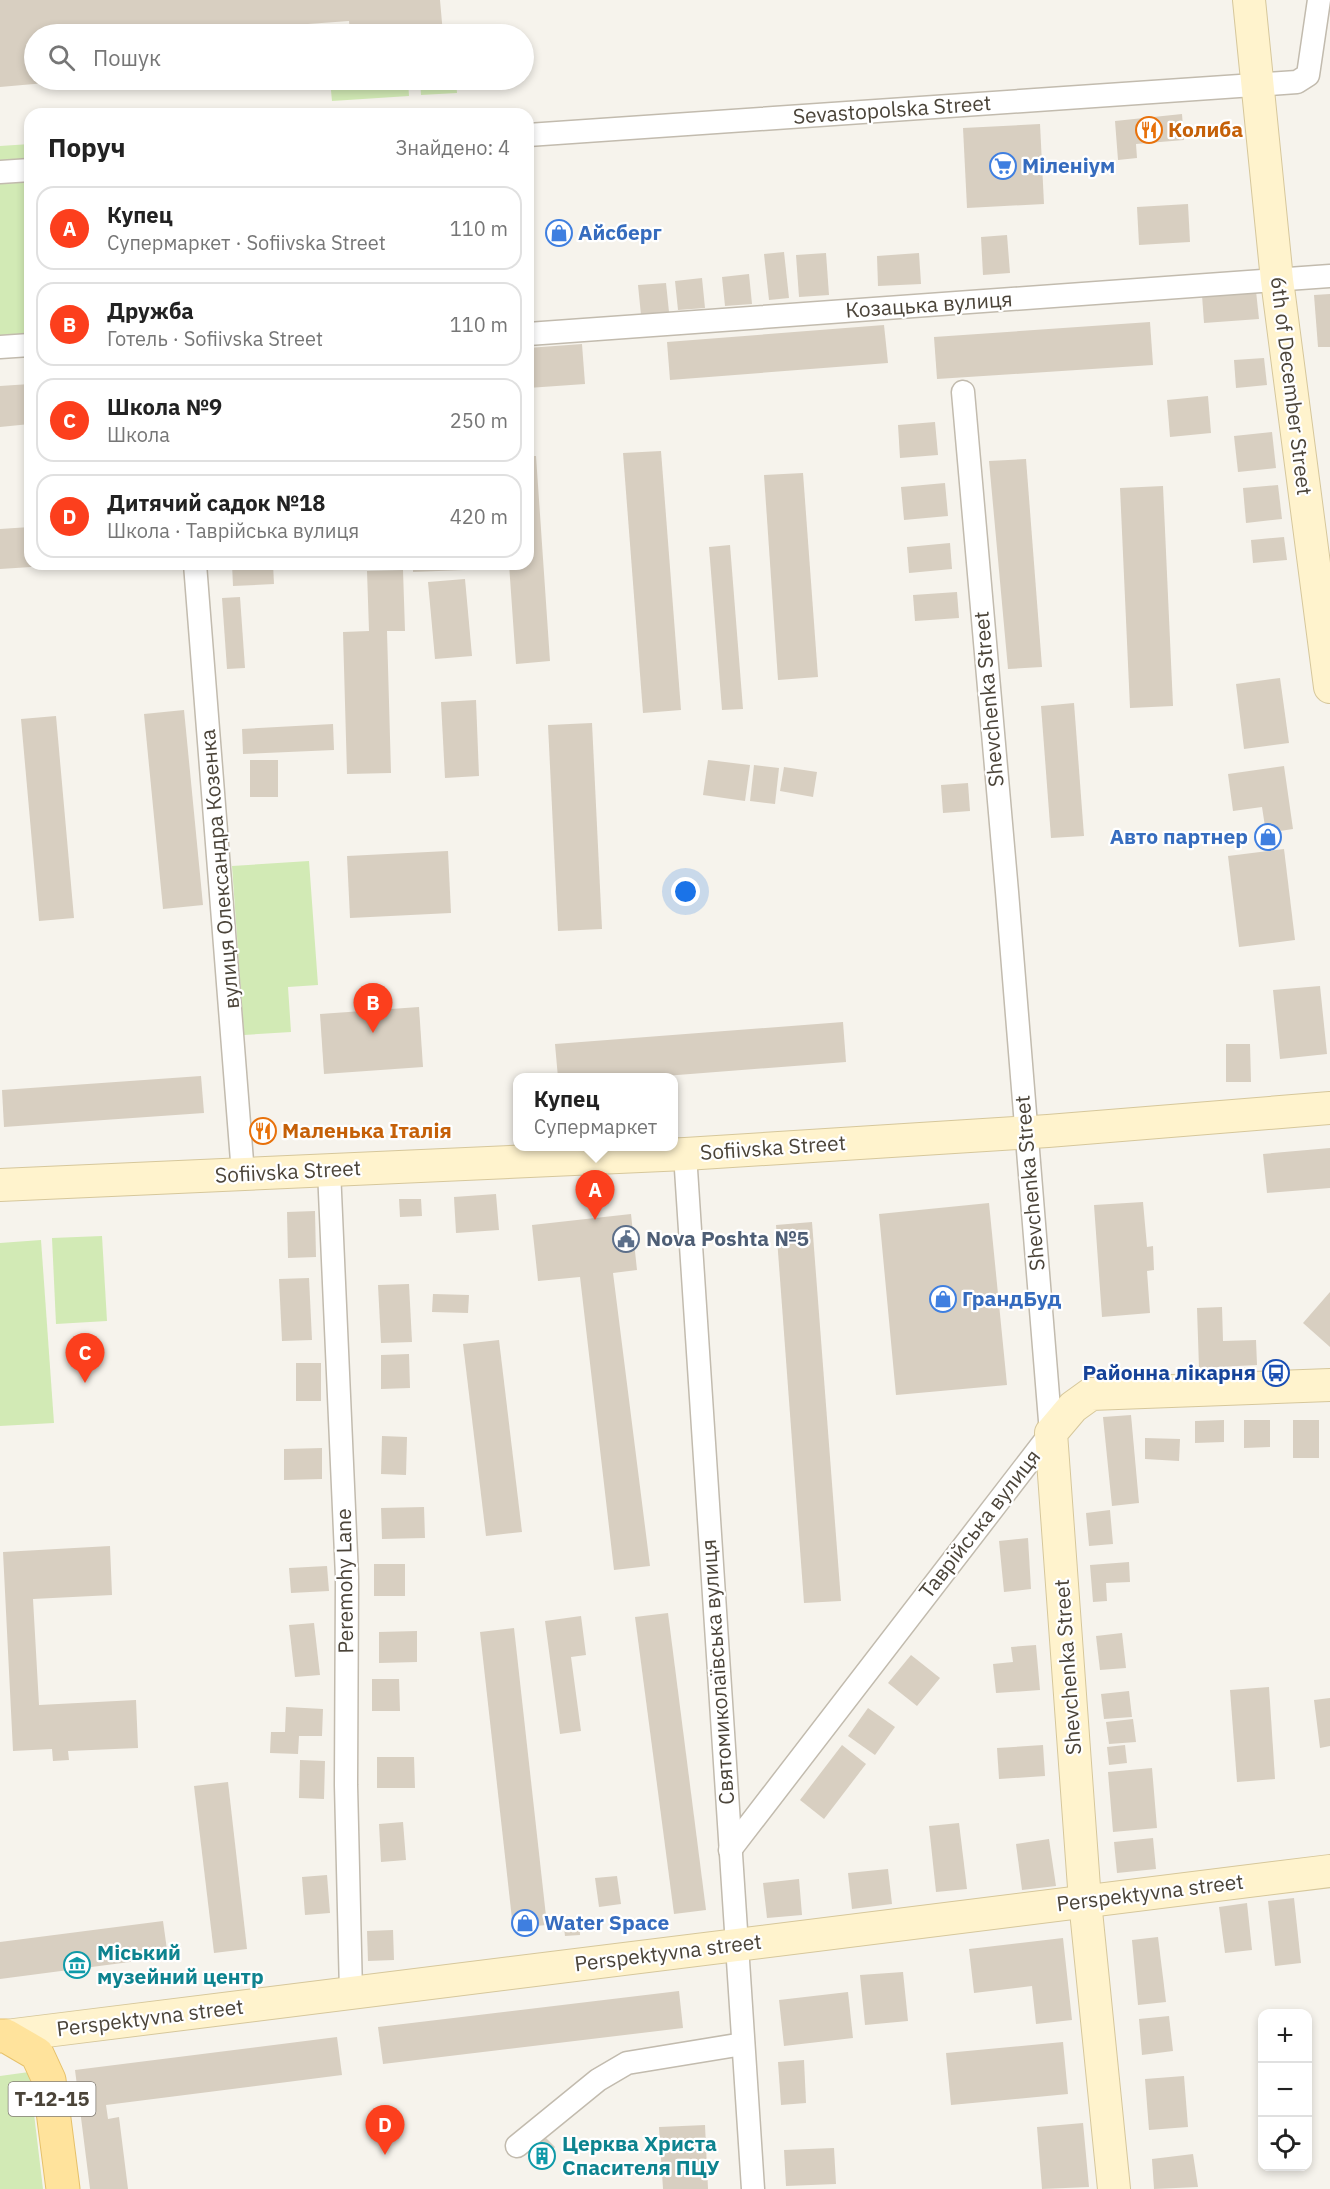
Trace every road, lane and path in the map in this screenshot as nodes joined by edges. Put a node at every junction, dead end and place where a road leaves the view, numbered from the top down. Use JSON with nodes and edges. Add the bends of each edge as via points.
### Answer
{"nodes":[{"id":1,"x":1249,"y":0,"type":"edge"},
{"id":2,"x":1319,"y":0,"type":"edge"},
{"id":3,"x":1256,"y":85,"type":"junction"},
{"id":4,"x":534,"y":135,"type":"edge"},
{"id":5,"x":24,"y":170,"type":"edge"},
{"id":6,"x":0,"y":172,"type":"edge"},
{"id":7,"x":1330,"y":276,"type":"edge"},
{"id":8,"x":1277,"y":280,"type":"junction"},
{"id":9,"x":534,"y":334,"type":"edge"},
{"id":10,"x":24,"y":345,"type":"edge"},
{"id":11,"x":0,"y":347,"type":"edge"},
{"id":12,"x":963,"y":392,"type":"dead end"},
{"id":13,"x":195,"y":570,"type":"edge"},
{"id":14,"x":1330,"y":687,"type":"edge"},
{"id":15,"x":1330,"y":1108,"type":"edge"},
{"id":16,"x":1025,"y":1132,"type":"junction"},
{"id":17,"x":686,"y":1154,"type":"junction"},
{"id":18,"x":329,"y":1170,"type":"junction"},
{"id":19,"x":243,"y":1174,"type":"junction"},
{"id":20,"x":0,"y":1185,"type":"edge"},
{"id":21,"x":1330,"y":1385,"type":"edge"},
{"id":22,"x":1051,"y":1433,"type":"junction"},
{"id":23,"x":729,"y":1850,"type":"junction"},
{"id":24,"x":1330,"y":1871,"type":"edge"},
{"id":25,"x":1085,"y":1901,"type":"junction"},
{"id":26,"x":736,"y":1945,"type":"junction"},
{"id":27,"x":351,"y":1993,"type":"junction"},
{"id":28,"x":3,"y":2036,"type":"edge"},
{"id":29,"x":743,"y":2044,"type":"junction"},
{"id":30,"x":517,"y":2146,"type":"dead end"},
{"id":31,"x":63,"y":2189,"type":"edge"},
{"id":32,"x":753,"y":2189,"type":"edge"},
{"id":33,"x":1114,"y":2189,"type":"edge"}],
"edges":[{"from":1,"to":3,"type":"street","name":"6th of December Street"},
{"from":2,"to":3,"type":"street","via":[[1308,75],[1297,82]]},
{"from":3,"to":4,"type":"street","name":"Sevastopolska Street"},
{"from":3,"to":8,"type":"street","name":"6th of December Street"},
{"from":5,"to":6,"type":"street"},
{"from":7,"to":8,"type":"street","name":"Козацька вулиця"},
{"from":8,"to":9,"type":"street","name":"Козацька вулиця"},
{"from":8,"to":14,"type":"street","name":"6th of December Street"},
{"from":10,"to":11,"type":"street"},
{"from":12,"to":16,"type":"street","name":"Shevchenka Street"},
{"from":13,"to":19,"type":"street","name":"вулиця Олександра Козенка"},
{"from":15,"to":16,"type":"street","name":"Sofiivska Street"},
{"from":16,"to":17,"type":"street","name":"Sofiivska Street"},
{"from":16,"to":22,"type":"street","name":"Shevchenka Street"},
{"from":17,"to":18,"type":"street","name":"Sofiivska Street"},
{"from":17,"to":23,"type":"street","name":"Святомиколаївська вулиця"},
{"from":18,"to":19,"type":"street","name":"Sofiivska Street"},
{"from":18,"to":27,"type":"street","name":"Peremohy Lane","via":[[347,1577]]},
{"from":19,"to":20,"type":"street","name":"Sofiivska Street"},
{"from":21,"to":22,"type":"street","name":"Таврійська вулиця","via":[[1091,1394],[1073,1407]]},
{"from":22,"to":23,"type":"street","name":"Таврійська вулиця"},
{"from":22,"to":25,"type":"street","name":"Shevchenka Street"},
{"from":23,"to":26,"type":"street","name":"Святомиколаївська вулиця"},
{"from":24,"to":25,"type":"street","name":"Perspektyvna street"},
{"from":25,"to":26,"type":"street","name":"Perspektyvna street"},
{"from":25,"to":33,"type":"street","name":"Shevchenka Street"},
{"from":26,"to":27,"type":"street","name":"Perspektyvna street"},
{"from":26,"to":29,"type":"street","name":"Святомиколаївська вулиця"},
{"from":27,"to":28,"type":"street","name":"Perspektyvna street"},
{"from":28,"to":31,"type":"main road","number":"Т-12-15","via":[[37,2054],[49,2080]]},
{"from":29,"to":30,"type":"street","via":[[627,2063],[598,2080]]},
{"from":29,"to":32,"type":"street","name":"Святомиколаївська вулиця"}]}
